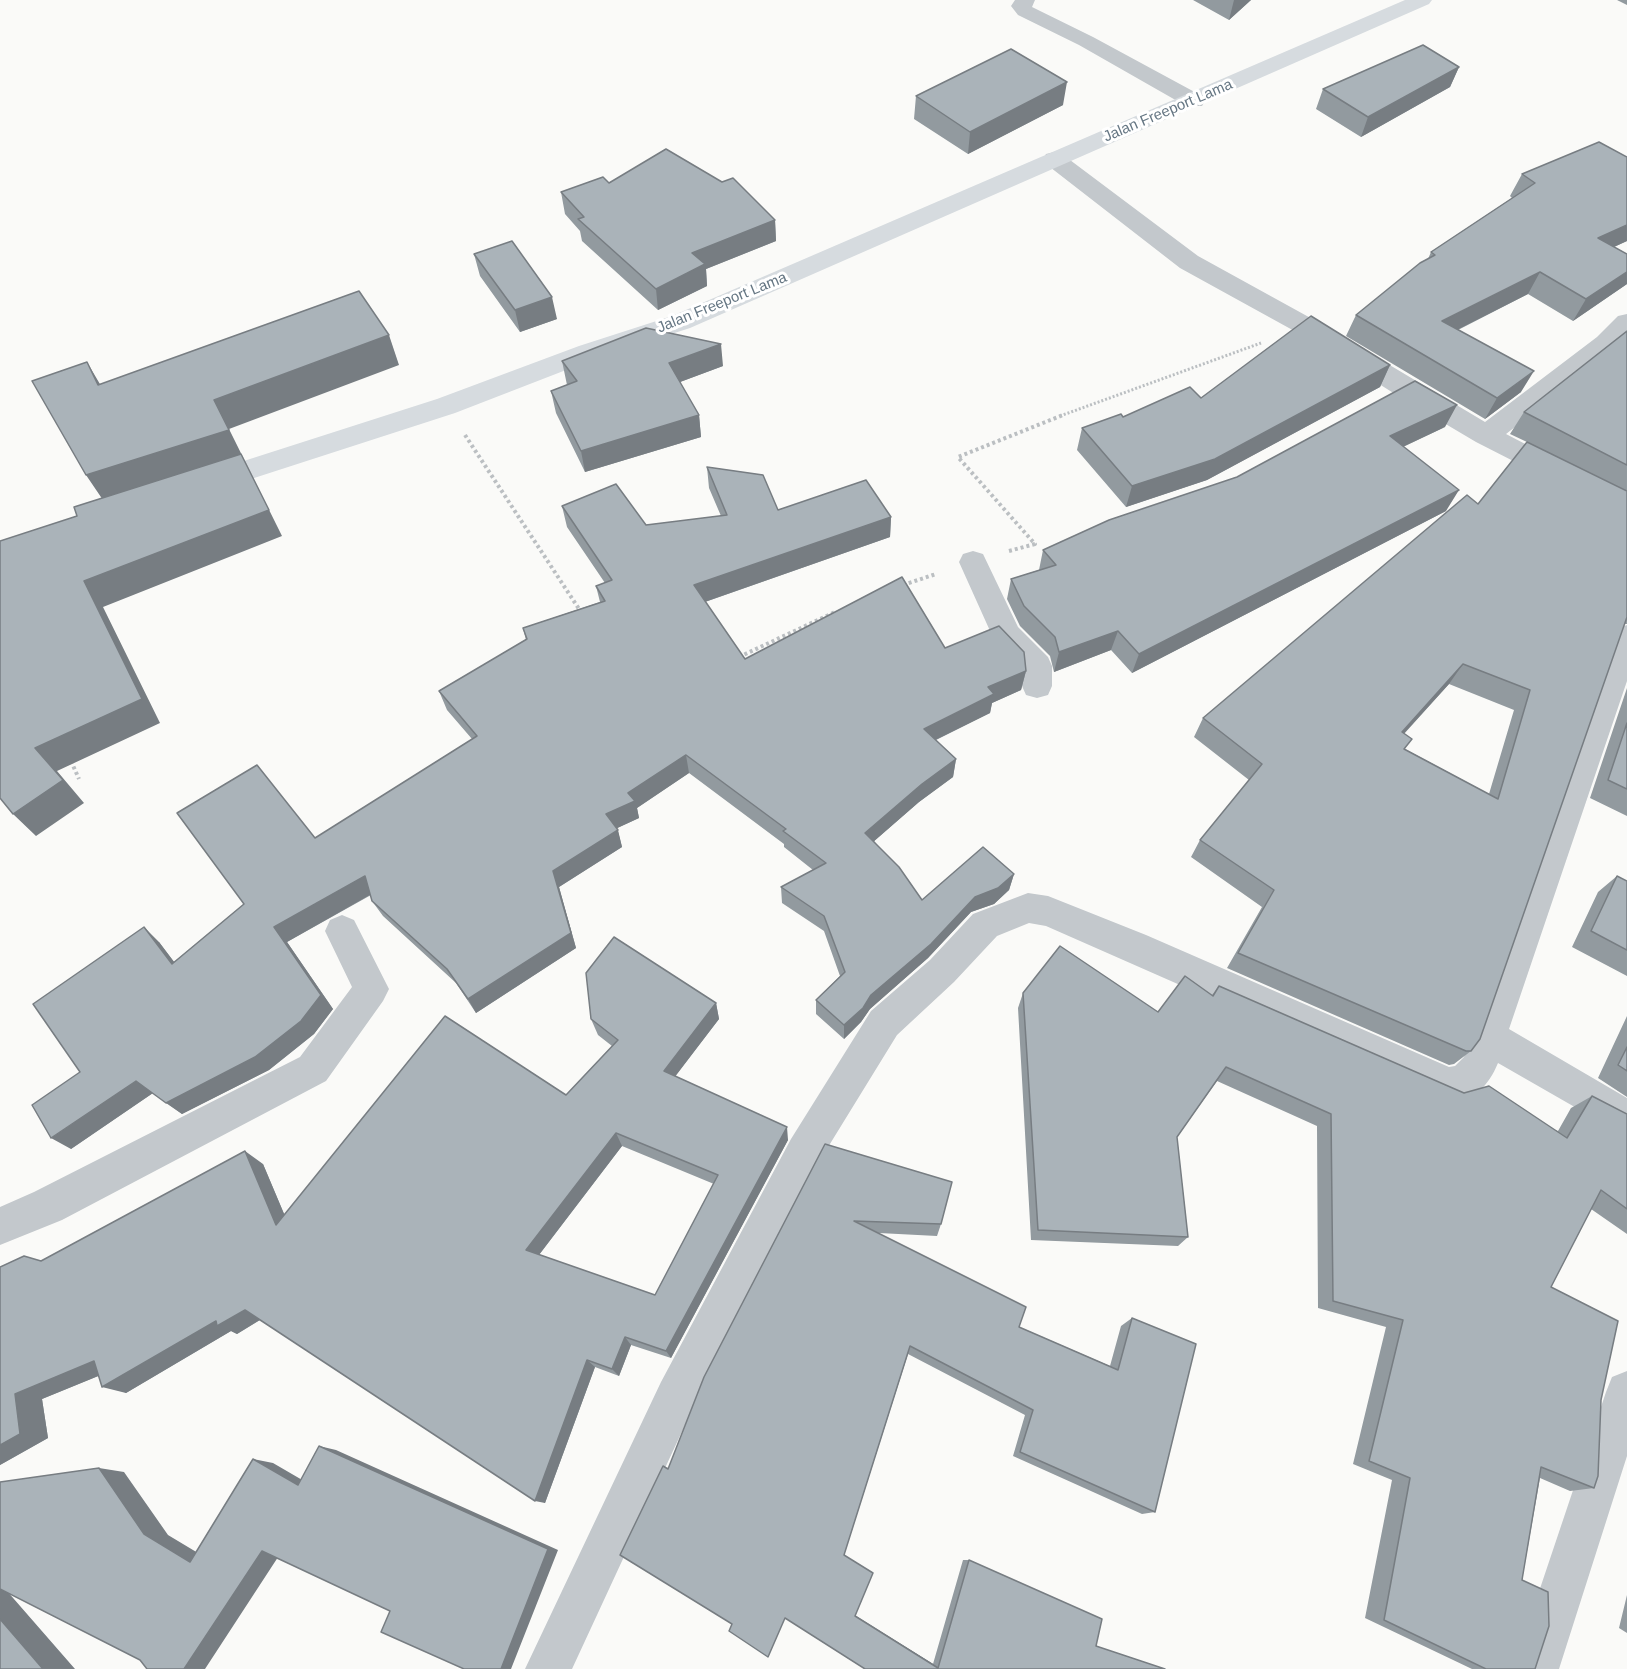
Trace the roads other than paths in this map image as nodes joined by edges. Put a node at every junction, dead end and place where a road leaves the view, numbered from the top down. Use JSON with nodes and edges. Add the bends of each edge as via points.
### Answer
{"nodes":[{"id":1,"x":1025,"y":0,"type":"edge"},
{"id":2,"x":1422,"y":0,"type":"edge"},
{"id":3,"x":1194,"y":101,"type":"junction"},
{"id":4,"x":1054,"y":159,"type":"junction"},
{"id":5,"x":1627,"y":322,"type":"edge"},
{"id":6,"x":1486,"y":435,"type":"junction"},
{"id":7,"x":189,"y":489,"type":"edge"},
{"id":8,"x":1627,"y":510,"type":"edge"},
{"id":9,"x":973,"y":562,"type":"road end"},
{"id":10,"x":1627,"y":637,"type":"edge"},
{"id":11,"x":1038,"y":686,"type":"dead end"},
{"id":12,"x":342,"y":930,"type":"dead end"},
{"id":13,"x":1488,"y":1037,"type":"junction"},
{"id":14,"x":1627,"y":1119,"type":"edge"},
{"id":15,"x":0,"y":1226,"type":"edge"},
{"id":16,"x":1627,"y":1392,"type":"edge"},
{"id":17,"x":548,"y":1669,"type":"edge"},
{"id":18,"x":1536,"y":1669,"type":"edge"}],
"edges":[{"from":1,"to":3,"type":"street","via":[[1021,6],[1025,11]]},
{"from":2,"to":3,"type":"street","name":"Jalan Freeport Lama"},
{"from":3,"to":4,"type":"street","name":"Jalan Freeport Lama"},
{"from":4,"to":6,"type":"street","via":[[1152,236],[1190,262],[1307,327],[1394,394]]},
{"from":4,"to":7,"type":"street","name":"Jalan Freeport Lama","via":[[681,322],[588,352],[446,406]]},
{"from":5,"to":6,"type":"street","via":[[1606,343]]},
{"from":6,"to":8,"type":"street"},
{"from":9,"to":11,"type":"street","via":[[1006,634],[1037,666]]},
{"from":10,"to":13,"type":"street"},
{"from":12,"to":15,"type":"street","via":[[371,989],[313,1069],[48,1206]]},
{"from":13,"to":14,"type":"street"},
{"from":13,"to":17,"type":"street","via":[[1470,1078],[1448,1085],[1048,911],[1028,908],[985,925],[885,1023],[804,1152],[676,1397]]},
{"from":16,"to":18,"type":"street"}]}
